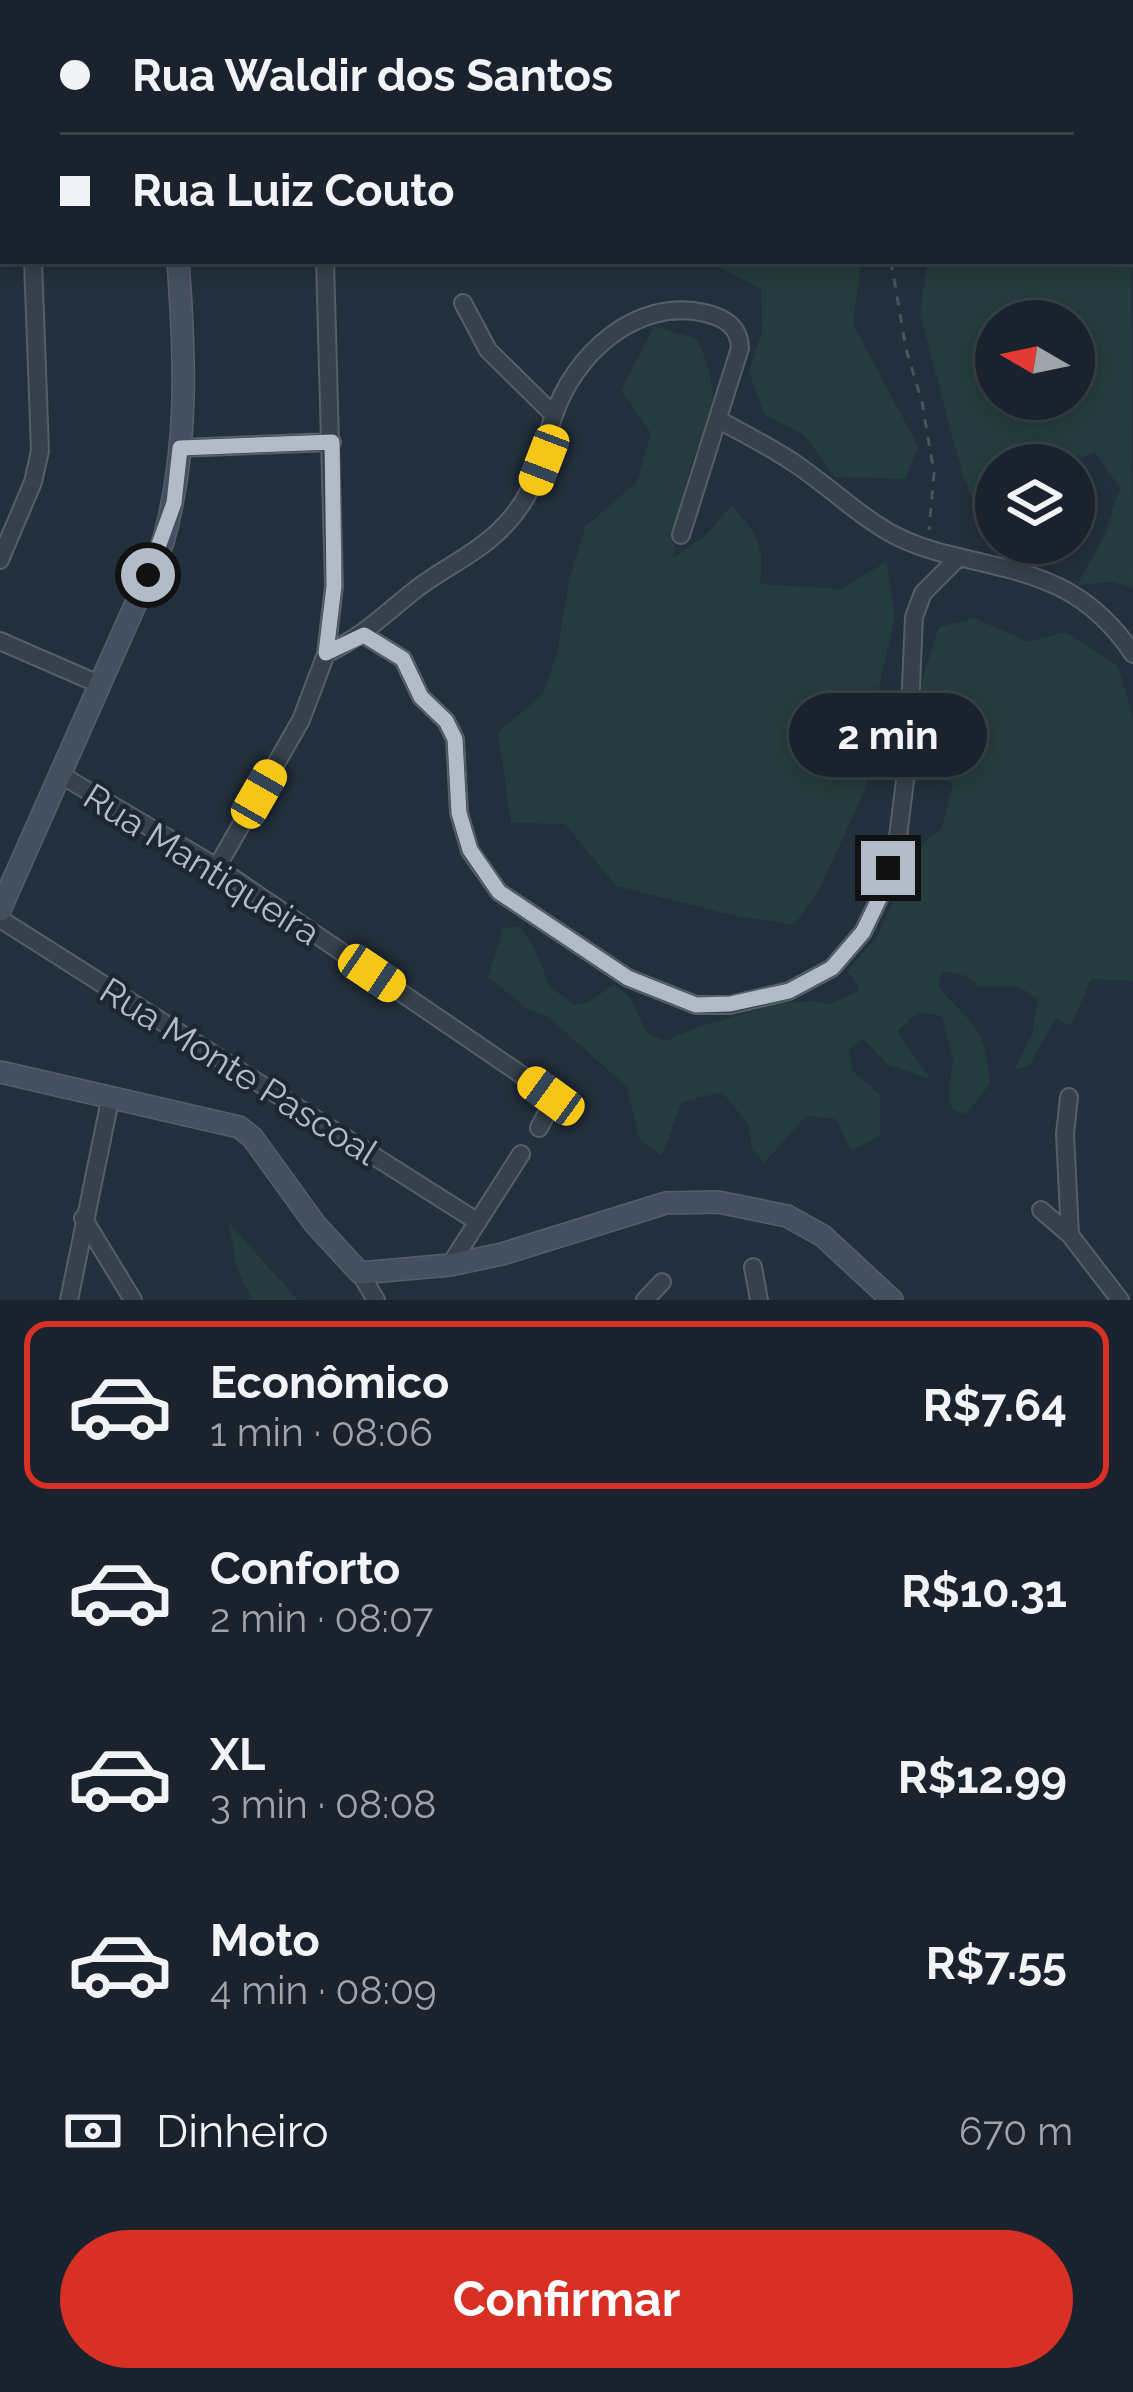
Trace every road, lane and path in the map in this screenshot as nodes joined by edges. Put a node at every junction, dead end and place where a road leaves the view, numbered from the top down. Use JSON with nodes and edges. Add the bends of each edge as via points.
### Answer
{"nodes":[{"id":1,"x":33,"y":264,"type":"edge"},
{"id":2,"x":178,"y":264,"type":"edge"},
{"id":3,"x":326,"y":264,"type":"edge"},
{"id":4,"x":891,"y":264,"type":"edge"},
{"id":5,"x":463,"y":303,"type":"dead end"},
{"id":6,"x":554,"y":415,"type":"junction"},
{"id":7,"x":719,"y":420,"type":"junction"},
{"id":8,"x":332,"y":442,"type":"junction"},
{"id":9,"x":180,"y":448,"type":"junction"},
{"id":10,"x":681,"y":535,"type":"dead end"},
{"id":11,"x":928,"y":550,"type":"junction"},
{"id":12,"x":959,"y":557,"type":"junction"},
{"id":13,"x":0,"y":560,"type":"edge"},
{"id":14,"x":364,"y":635,"type":"junction"},
{"id":15,"x":0,"y":641,"type":"edge"},
{"id":16,"x":326,"y":653,"type":"junction"},
{"id":17,"x":1133,"y":654,"type":"edge"},
{"id":18,"x":101,"y":685,"type":"junction"},
{"id":19,"x":61,"y":776,"type":"junction"},
{"id":20,"x":217,"y":867,"type":"junction"},
{"id":21,"x":0,"y":910,"type":"edge"},
{"id":22,"x":0,"y":920,"type":"edge"},
{"id":23,"x":0,"y":1072,"type":"edge"},
{"id":24,"x":1069,"y":1097,"type":"dead end"},
{"id":25,"x":110,"y":1100,"type":"junction"},
{"id":26,"x":539,"y":1128,"type":"dead end"},
{"id":27,"x":521,"y":1154,"type":"dead end"},
{"id":28,"x":1041,"y":1210,"type":"dead end"},
{"id":29,"x":83,"y":1217,"type":"junction"},
{"id":30,"x":478,"y":1222,"type":"junction"},
{"id":31,"x":1070,"y":1234,"type":"junction"},
{"id":32,"x":450,"y":1265,"type":"junction"},
{"id":33,"x":753,"y":1267,"type":"dead end"},
{"id":34,"x":360,"y":1273,"type":"junction"},
{"id":35,"x":662,"y":1282,"type":"dead end"},
{"id":36,"x":69,"y":1300,"type":"edge"},
{"id":37,"x":133,"y":1300,"type":"edge"},
{"id":38,"x":376,"y":1300,"type":"edge"},
{"id":39,"x":645,"y":1300,"type":"edge"},
{"id":40,"x":759,"y":1300,"type":"edge"},
{"id":41,"x":892,"y":1300,"type":"edge"},
{"id":42,"x":1120,"y":1300,"type":"edge"}],
"edges":[{"from":1,"to":13,"type":"street","via":[[40,452]]},
{"from":2,"to":9,"type":"street"},
{"from":3,"to":8,"type":"street"},
{"from":4,"to":11,"type":"path","via":[[934,473]]},
{"from":5,"to":6,"type":"street","via":[[488,350]]},
{"from":6,"to":7,"type":"street","via":[[575,374],[611,334],[640,315],[691,310],[731,324],[739,336]]},
{"from":6,"to":14,"type":"street","via":[[521,508]]},
{"from":7,"to":10,"type":"street"},
{"from":7,"to":11,"type":"street","via":[[799,466],[896,539]]},
{"from":8,"to":9,"type":"street"},
{"from":8,"to":16,"type":"street","via":[[334,586]]},
{"from":9,"to":18,"type":"street","via":[[163,542]]},
{"from":11,"to":12,"type":"street"},
{"from":12,"to":14,"type":"street","via":[[923,593],[914,617],[898,837],[863,932],[832,968],[789,991],[730,1004],[696,1005],[628,978],[499,892],[470,850],[446,721],[421,697],[403,659]]},
{"from":12,"to":17,"type":"street","via":[[1072,591],[1115,626]]},
{"from":14,"to":16,"type":"street"},
{"from":15,"to":18,"type":"street"},
{"from":16,"to":20,"type":"street","via":[[301,720]]},
{"from":18,"to":19,"type":"street"},
{"from":19,"to":20,"type":"street","name":"Rua Mantiqueira"},
{"from":19,"to":21,"type":"street"},
{"from":20,"to":26,"type":"street","name":"Rua Mantiqueira","via":[[551,1096]]},
{"from":22,"to":30,"type":"street","name":"Rua Monte Pascoal"},
{"from":23,"to":25,"type":"street"},
{"from":24,"to":31,"type":"street"},
{"from":25,"to":29,"type":"street"},
{"from":25,"to":34,"type":"street","via":[[239,1126]]},
{"from":27,"to":30,"type":"street"},
{"from":28,"to":31,"type":"street"},
{"from":29,"to":36,"type":"street"},
{"from":29,"to":37,"type":"street"},
{"from":30,"to":32,"type":"street"},
{"from":31,"to":42,"type":"street"},
{"from":32,"to":34,"type":"street"},
{"from":32,"to":41,"type":"street","via":[[666,1203],[718,1202],[787,1216],[823,1236]]},
{"from":33,"to":40,"type":"street"},
{"from":34,"to":38,"type":"street"},
{"from":35,"to":39,"type":"street"}]}
